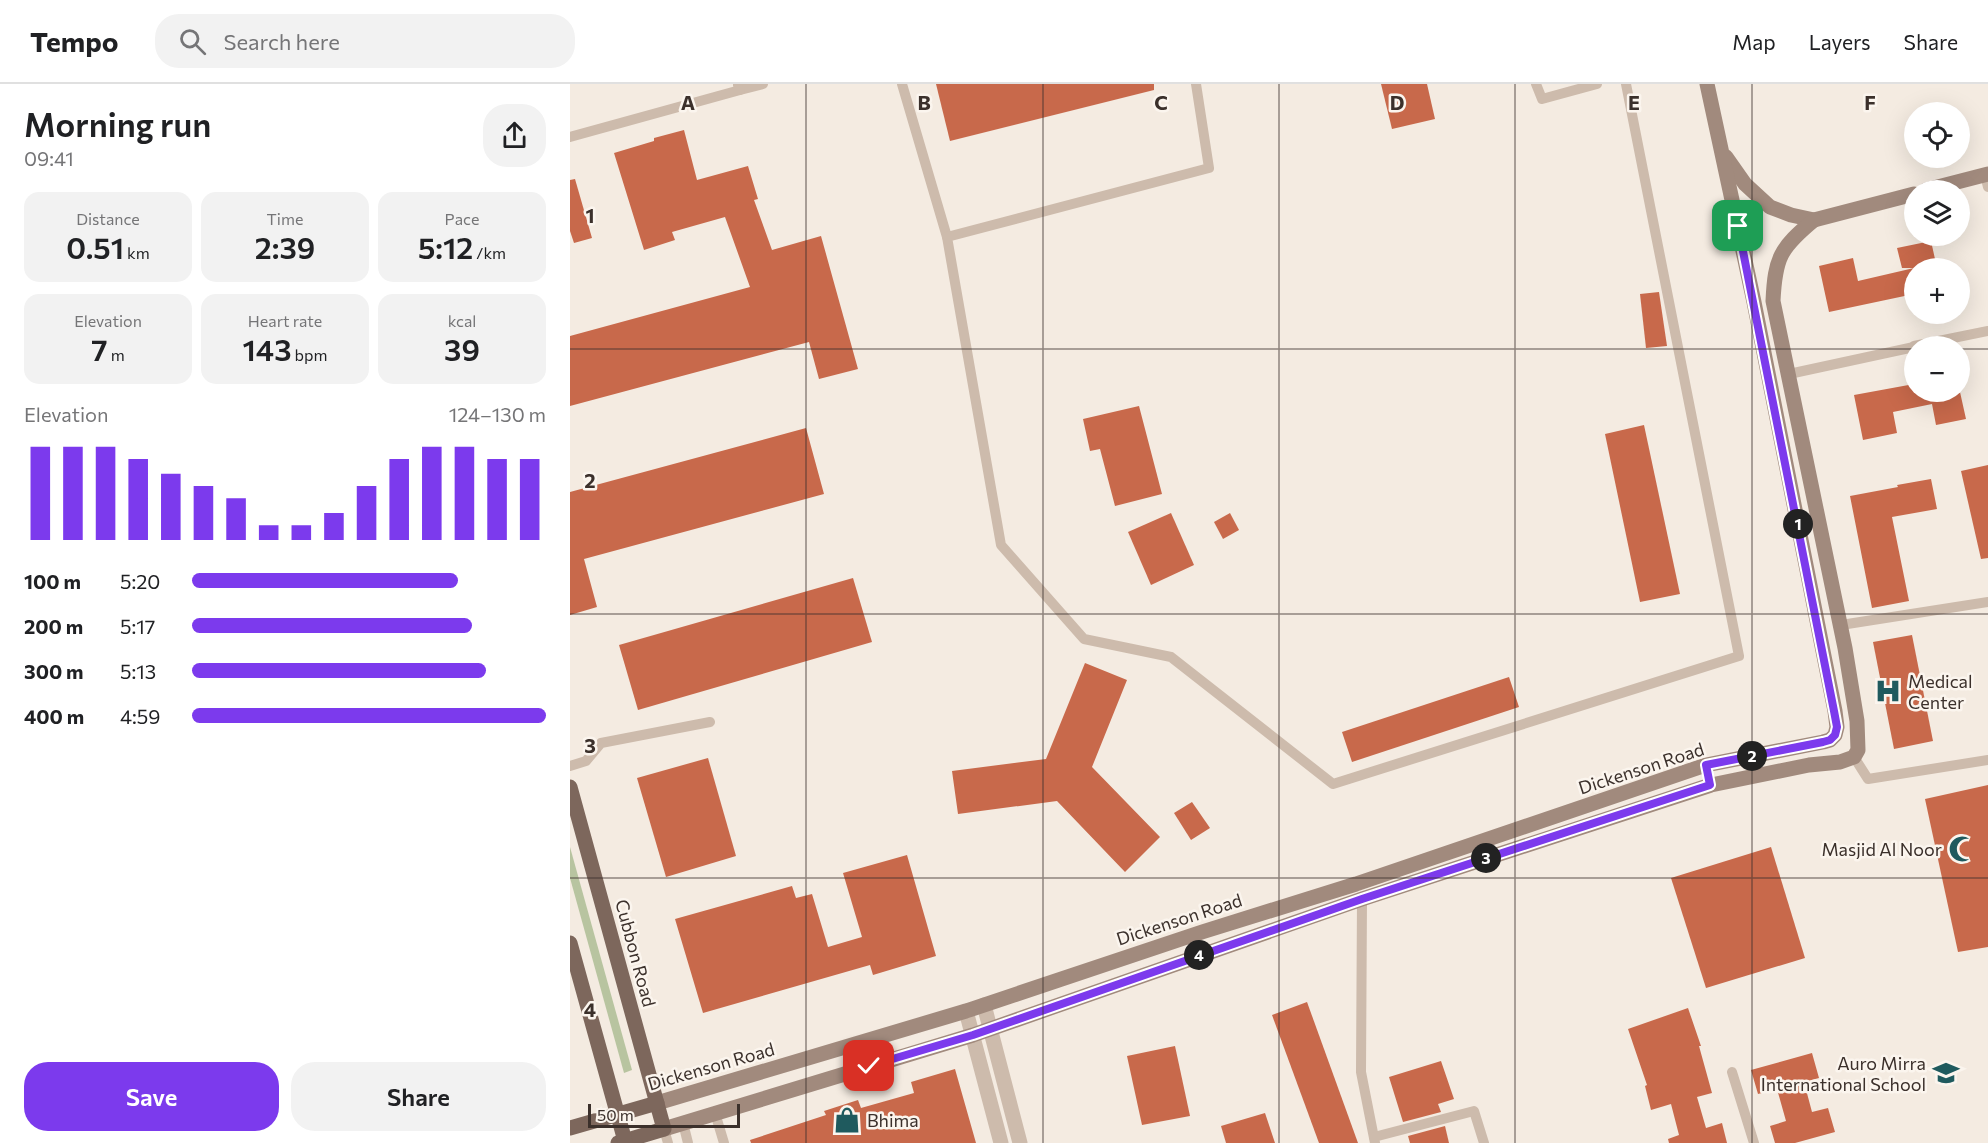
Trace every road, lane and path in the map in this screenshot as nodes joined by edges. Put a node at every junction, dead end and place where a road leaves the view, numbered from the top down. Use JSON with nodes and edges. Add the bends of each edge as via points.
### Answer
{"nodes":[{"id":1,"x":763,"y":84,"type":"edge"},
{"id":2,"x":902,"y":84,"type":"edge"},
{"id":3,"x":1196,"y":84,"type":"edge"},
{"id":4,"x":1536,"y":84,"type":"edge"},
{"id":5,"x":1598,"y":84,"type":"edge"},
{"id":6,"x":1626,"y":84,"type":"edge"},
{"id":7,"x":1707,"y":84,"type":"edge"},
{"id":8,"x":739,"y":87,"type":"edge"},
{"id":9,"x":570,"y":137,"type":"edge"},
{"id":10,"x":1722,"y":151,"type":"junction"},
{"id":11,"x":1987,"y":178,"type":"edge"},
{"id":12,"x":1970,"y":181,"type":"edge"},
{"id":13,"x":1904,"y":197,"type":"edge"},
{"id":14,"x":1814,"y":220,"type":"junction"},
{"id":15,"x":947,"y":237,"type":"junction"},
{"id":16,"x":1988,"y":331,"type":"edge"},
{"id":17,"x":1963,"y":336,"type":"edge"},
{"id":18,"x":1904,"y":348,"type":"edge"},
{"id":19,"x":1789,"y":374,"type":"junction"},
{"id":20,"x":1804,"y":451,"type":"junction"},
{"id":21,"x":1784,"y":453,"type":"junction"},
{"id":22,"x":1988,"y":602,"type":"edge"},
{"id":23,"x":1841,"y":625,"type":"junction"},
{"id":24,"x":1845,"y":648,"type":"junction"},
{"id":25,"x":1823,"y":651,"type":"junction"},
{"id":26,"x":710,"y":722,"type":"dead end"},
{"id":27,"x":1854,"y":757,"type":"junction"},
{"id":28,"x":1988,"y":760,"type":"edge"},
{"id":29,"x":1706,"y":765,"type":"junction"},
{"id":30,"x":570,"y":766,"type":"edge"},
{"id":31,"x":1710,"y":785,"type":"junction"},
{"id":32,"x":570,"y":787,"type":"edge"},
{"id":33,"x":1362,"y":899,"type":"junction"},
{"id":34,"x":570,"y":943,"type":"edge"},
{"id":35,"x":984,"y":1005,"type":"junction"},
{"id":36,"x":966,"y":1011,"type":"junction"},
{"id":37,"x":990,"y":1029,"type":"junction"},
{"id":38,"x":973,"y":1035,"type":"junction"},
{"id":39,"x":1732,"y":1071,"type":"dead end"},
{"id":40,"x":657,"y":1103,"type":"junction"},
{"id":41,"x":715,"y":1113,"type":"junction"},
{"id":42,"x":616,"y":1114,"type":"junction"},
{"id":43,"x":682,"y":1123,"type":"junction"},
{"id":44,"x":570,"y":1128,"type":"edge"},
{"id":45,"x":666,"y":1136,"type":"edge"},
{"id":46,"x":1375,"y":1140,"type":"edge"},
{"id":47,"x":622,"y":1142,"type":"edge"},
{"id":48,"x":688,"y":1143,"type":"edge"},
{"id":49,"x":724,"y":1143,"type":"edge"},
{"id":50,"x":1001,"y":1143,"type":"edge"},
{"id":51,"x":1020,"y":1143,"type":"edge"},
{"id":52,"x":1484,"y":1143,"type":"edge"},
{"id":53,"x":1754,"y":1143,"type":"edge"}],
"edges":[{"from":1,"to":8,"type":"lane"},
{"from":2,"to":15,"type":"lane"},
{"from":3,"to":15,"type":"lane","via":[[1209,168]]},
{"from":4,"to":5,"type":"lane","via":[[1542,99]]},
{"from":6,"to":15,"type":"lane","via":[[1739,656],[1333,784],[1171,657],[1084,639],[1001,545]]},
{"from":7,"to":10,"type":"main road","name":"Dickenson Road"},
{"from":8,"to":9,"type":"lane"},
{"from":10,"to":14,"type":"main road","via":[[1744,184],[1770,207]]},
{"from":10,"to":21,"type":"main road","name":"Dickenson Road"},
{"from":11,"to":12,"type":"main road"},
{"from":13,"to":14,"type":"main road"},
{"from":14,"to":19,"type":"main road","via":[[1785,247],[1775,273],[1773,301]]},
{"from":16,"to":17,"type":"lane"},
{"from":18,"to":19,"type":"lane"},
{"from":19,"to":20,"type":"main road"},
{"from":20,"to":21,"type":"main road"},
{"from":20,"to":23,"type":"main road"},
{"from":21,"to":25,"type":"main road","name":"Dickenson Road"},
{"from":22,"to":23,"type":"lane"},
{"from":23,"to":24,"type":"main road"},
{"from":24,"to":25,"type":"main road"},
{"from":24,"to":27,"type":"main road","via":[[1857,722],[1858,750]]},
{"from":25,"to":29,"type":"main road","name":"Dickenson Road","via":[[1837,727],[1830,740]]},
{"from":26,"to":30,"type":"lane","via":[[601,743],[586,761]]},
{"from":27,"to":28,"type":"lane","via":[[1868,779]]},
{"from":27,"to":31,"type":"main road","name":"Dickenson Road"},
{"from":29,"to":31,"type":"main road"},
{"from":29,"to":35,"type":"main road","name":"Dickenson Road"},
{"from":31,"to":33,"type":"main road","name":"Dickenson Road"},
{"from":32,"to":40,"type":"main road","name":"Cubbon Road"},
{"from":33,"to":37,"type":"main road","name":"Dickenson Road"},
{"from":33,"to":46,"type":"lane","via":[[1361,1072]]},
{"from":34,"to":42,"type":"main road"},
{"from":35,"to":36,"type":"main road","name":"Dickenson Road"},
{"from":35,"to":37,"type":"street"},
{"from":36,"to":38,"type":"street"},
{"from":36,"to":40,"type":"main road","name":"Dickenson Road"},
{"from":37,"to":38,"type":"main road","name":"Dickenson Road"},
{"from":37,"to":51,"type":"street"},
{"from":38,"to":41,"type":"main road","name":"Dickenson Road"},
{"from":38,"to":50,"type":"street"},
{"from":39,"to":53,"type":"lane"},
{"from":40,"to":42,"type":"main road","name":"Dickenson Road"},
{"from":40,"to":45,"type":"main road","name":"Cubbon Road"},
{"from":41,"to":43,"type":"main road","name":"Dickenson Road"},
{"from":41,"to":49,"type":"lane"},
{"from":42,"to":44,"type":"main road","name":"Dickenson Road"},
{"from":42,"to":47,"type":"main road"},
{"from":43,"to":45,"type":"main road","name":"Dickenson Road"},
{"from":43,"to":48,"type":"lane"},
{"from":45,"to":47,"type":"main road","name":"Dickenson Road"},
{"from":46,"to":52,"type":"lane","via":[[1474,1111]]}]}
